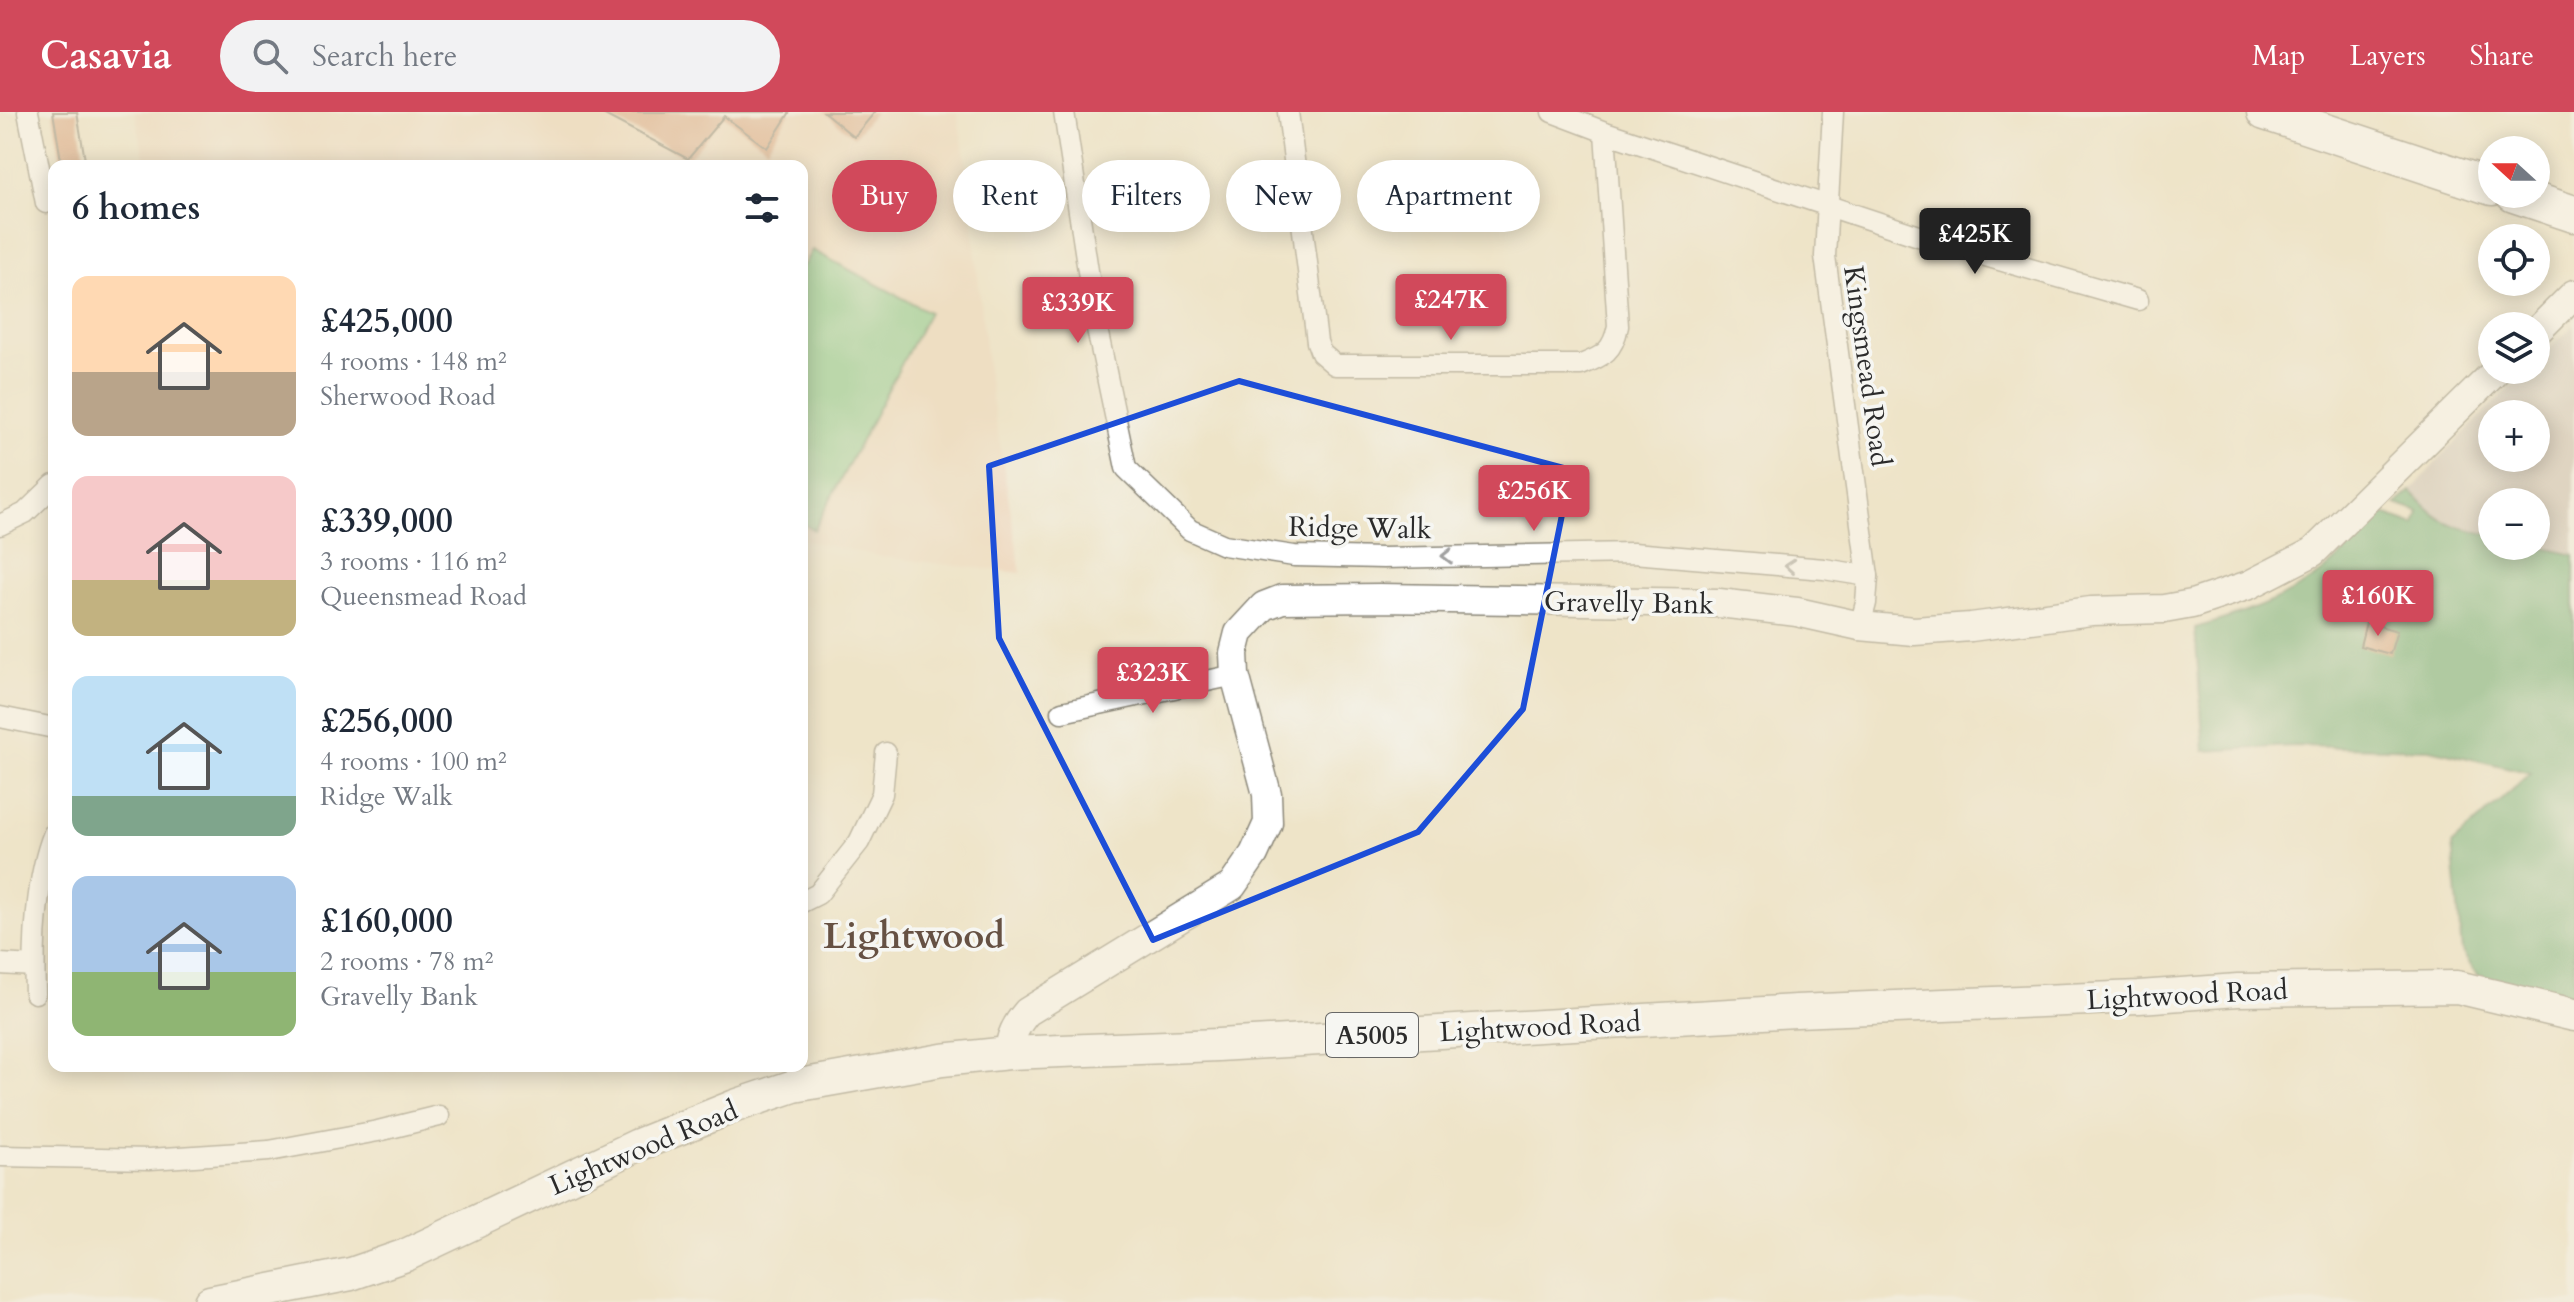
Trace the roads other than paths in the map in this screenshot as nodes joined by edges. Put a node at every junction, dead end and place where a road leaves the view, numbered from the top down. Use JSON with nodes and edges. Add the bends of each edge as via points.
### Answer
{"nodes":[{"id":1,"x":28,"y":112,"type":"edge"},
{"id":2,"x":1064,"y":112,"type":"edge"},
{"id":3,"x":1288,"y":112,"type":"edge"},
{"id":4,"x":1552,"y":112,"type":"edge"},
{"id":5,"x":1833,"y":112,"type":"edge"},
{"id":6,"x":2265,"y":112,"type":"edge"},
{"id":7,"x":1605,"y":132,"type":"junction"},
{"id":8,"x":2478,"y":182,"type":"edge"},
{"id":9,"x":46,"y":203,"type":"dead end"},
{"id":10,"x":2550,"y":204,"type":"edge"},
{"id":11,"x":1827,"y":206,"type":"junction"},
{"id":12,"x":2573,"y":211,"type":"edge"},
{"id":13,"x":2574,"y":294,"type":"edge"},
{"id":14,"x":2138,"y":300,"type":"dead end"},
{"id":15,"x":2550,"y":318,"type":"edge"},
{"id":16,"x":2483,"y":384,"type":"edge"},
{"id":17,"x":48,"y":491,"type":"edge"},
{"id":18,"x":0,"y":525,"type":"edge"},
{"id":19,"x":1868,"y":576,"type":"junction"},
{"id":20,"x":1860,"y":626,"type":"junction"},
{"id":21,"x":1235,"y":675,"type":"junction"},
{"id":22,"x":1062,"y":712,"type":"dead end"},
{"id":23,"x":0,"y":717,"type":"edge"},
{"id":24,"x":48,"y":727,"type":"edge"},
{"id":25,"x":886,"y":753,"type":"dead end"},
{"id":26,"x":48,"y":847,"type":"edge"},
{"id":27,"x":808,"y":899,"type":"edge"},
{"id":28,"x":0,"y":964,"type":"edge"},
{"id":29,"x":34,"y":966,"type":"junction"},
{"id":30,"x":35,"y":993,"type":"dead end"},
{"id":31,"x":2574,"y":1015,"type":"edge"},
{"id":32,"x":1009,"y":1053,"type":"junction"},
{"id":33,"x":790,"y":1076,"type":"edge"},
{"id":34,"x":439,"y":1116,"type":"dead end"},
{"id":35,"x":0,"y":1156,"type":"edge"},
{"id":36,"x":210,"y":1302,"type":"edge"}],
"edges":[{"from":1,"to":9,"type":"street"},
{"from":19,"to":2,"type":"street","name":"Ridge Walk","one_way":true,"via":[[1633,553],[1294,556],[1224,545],[1190,530],[1126,468],[1096,324]]},
{"from":3,"to":7,"type":"street","via":[[1317,342],[1335,365],[1581,365],[1610,349],[1618,326]]},
{"from":4,"to":7,"type":"street"},
{"from":5,"to":11,"type":"street","name":"Kingsmead Road"},
{"from":6,"to":8,"type":"highway"},
{"from":7,"to":11,"type":"street"},
{"from":10,"to":12,"type":"highway"},
{"from":11,"to":14,"type":"street"},
{"from":11,"to":19,"type":"street","name":"Kingsmead Road","via":[[1825,256]]},
{"from":13,"to":15,"type":"street"},
{"from":16,"to":20,"type":"street","name":"Gravelly Bank","via":[[2313,552],[2249,585],[2164,609],[2091,611],[1914,631]]},
{"from":17,"to":18,"type":"street","via":[[25,513]]},
{"from":19,"to":20,"type":"street","name":"Kingsmead Road"},
{"from":20,"to":21,"type":"street","name":"Gravelly Bank","via":[[1719,603],[1282,599],[1264,606],[1239,633]]},
{"from":21,"to":22,"type":"street"},
{"from":21,"to":32,"type":"street","name":"Gravelly Bank","via":[[1267,794],[1268,823],[1254,854],[1232,886],[1027,1012],[1010,1040]]},
{"from":23,"to":24,"type":"street"},
{"from":25,"to":27,"type":"street","via":[[882,794],[859,842],[818,894]]},
{"from":26,"to":29,"type":"street"},
{"from":28,"to":29,"type":"street"},
{"from":29,"to":30,"type":"street"},
{"from":31,"to":32,"type":"main road","name":"Lightwood Road","number":"A5005","via":[[2457,987],[2357,987]]},
{"from":32,"to":33,"type":"main road","name":"Lightwood Road","number":"A5005"},
{"from":33,"to":36,"type":"main road","name":"Lightwood Road","number":"A5005","via":[[406,1255],[351,1274]]},
{"from":34,"to":35,"type":"street","via":[[269,1151],[150,1159]]}]}
